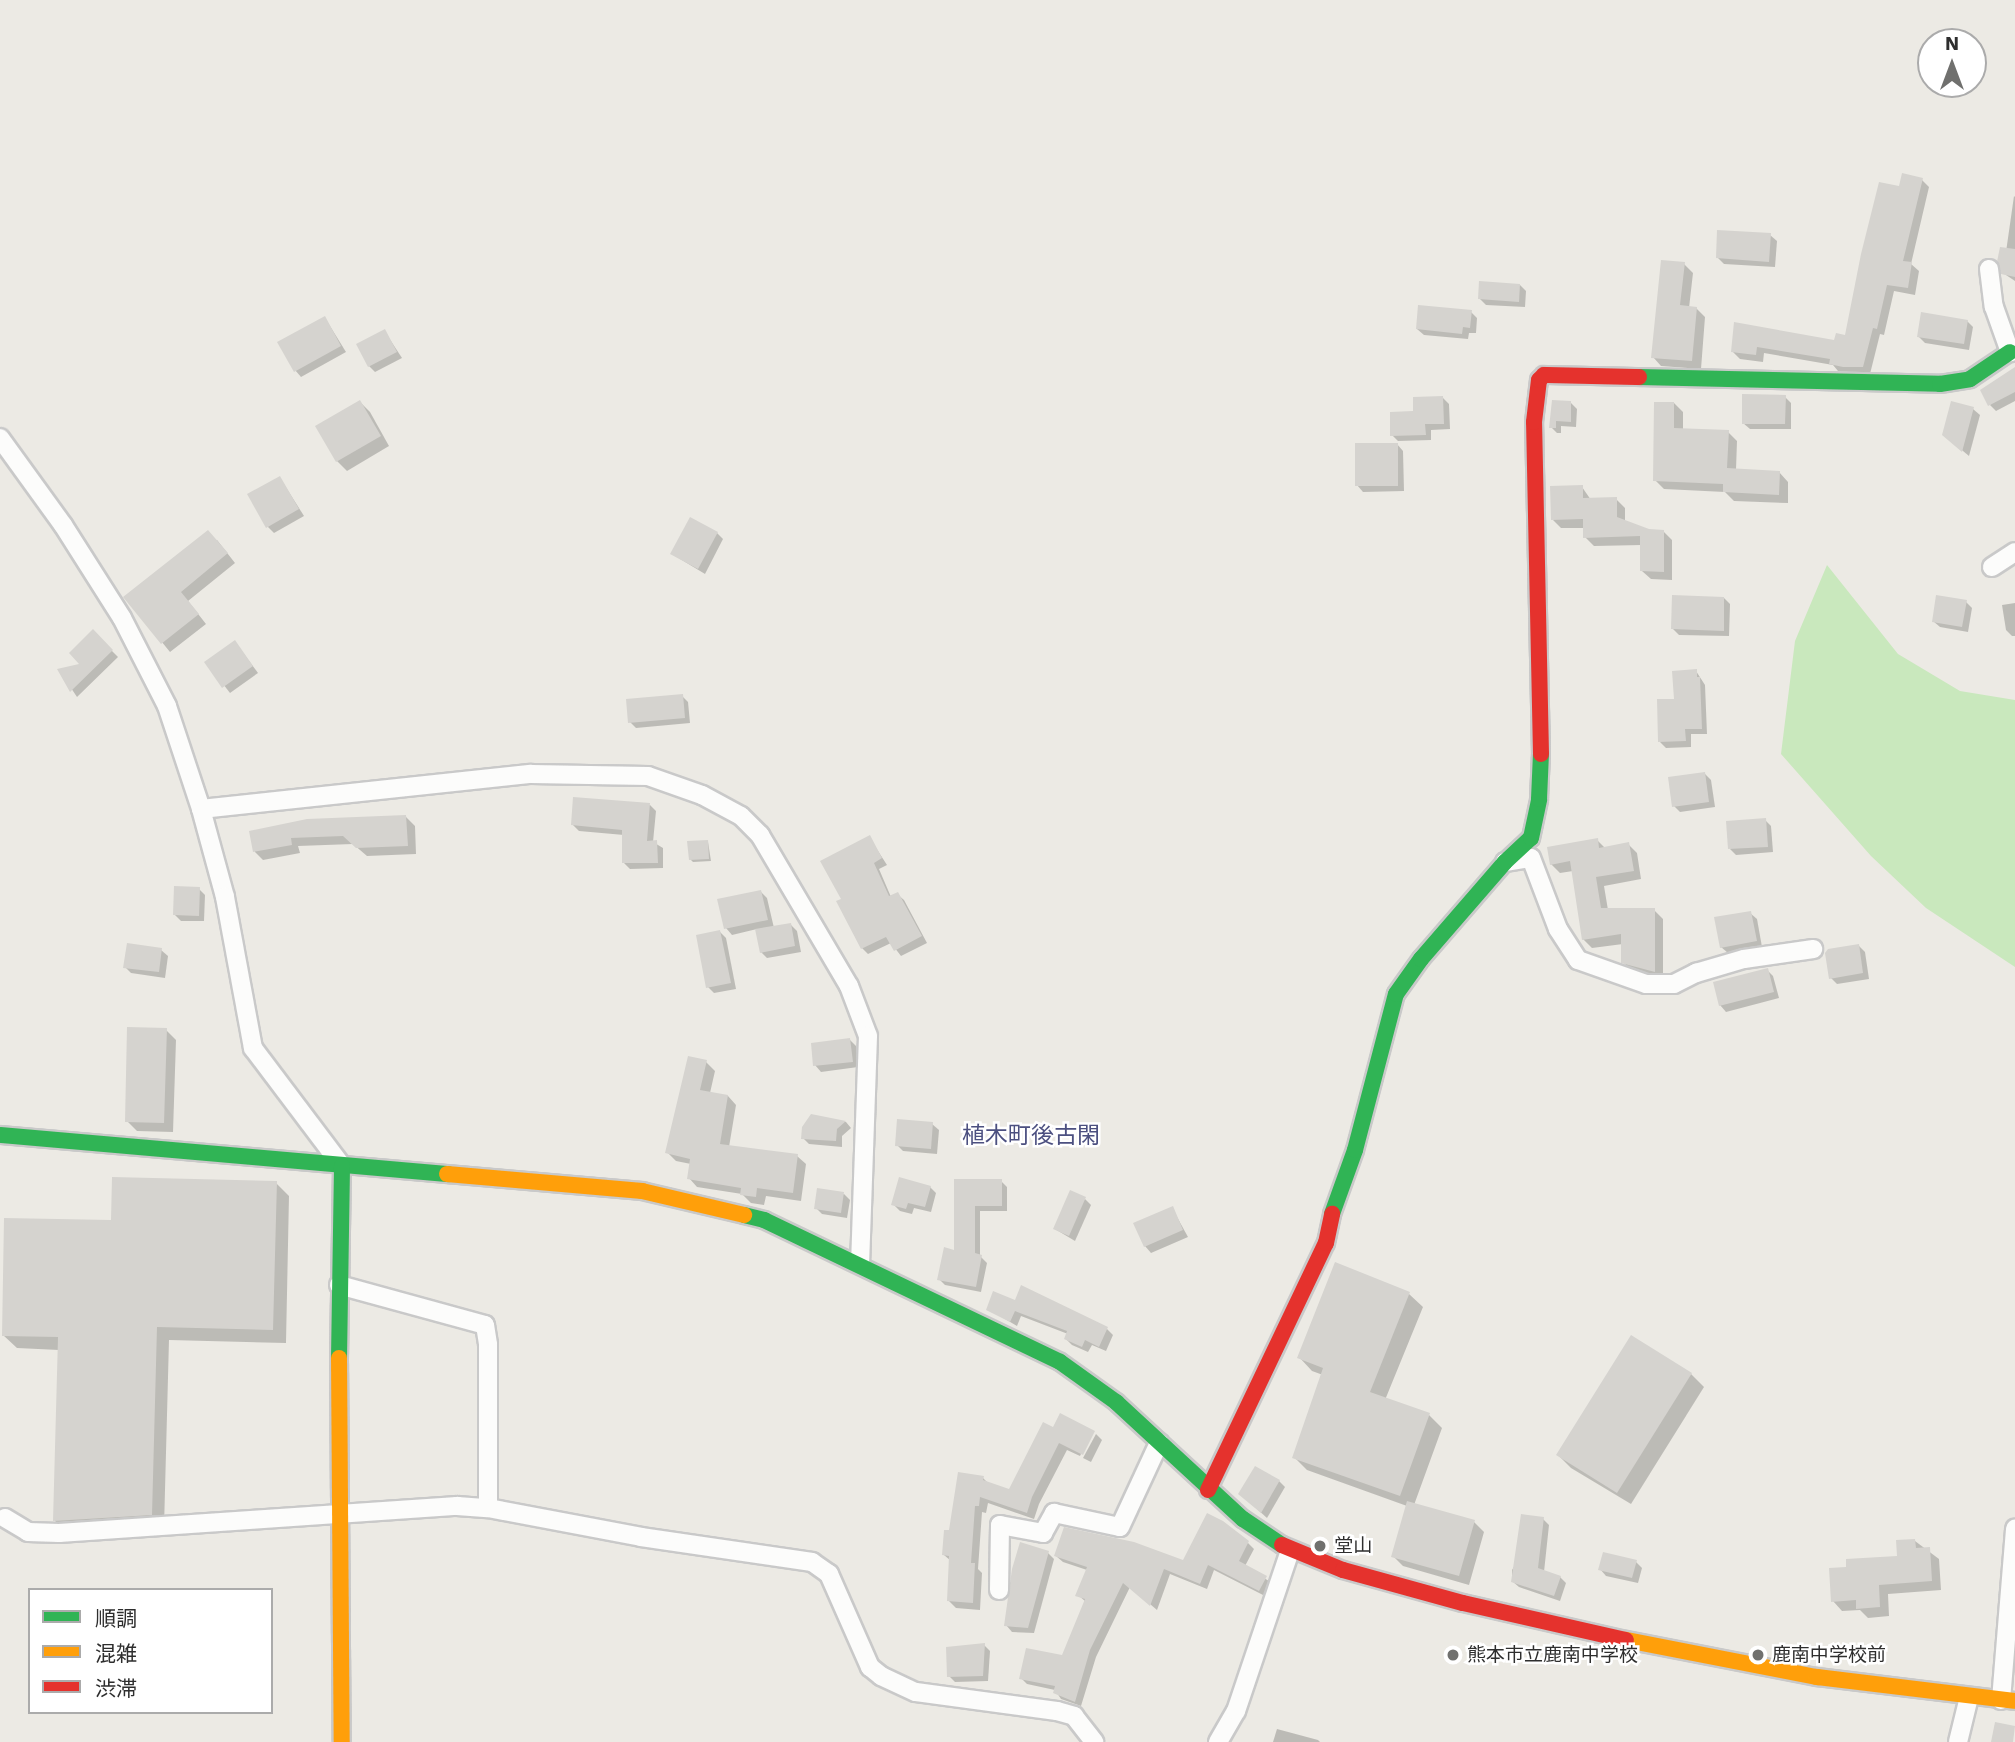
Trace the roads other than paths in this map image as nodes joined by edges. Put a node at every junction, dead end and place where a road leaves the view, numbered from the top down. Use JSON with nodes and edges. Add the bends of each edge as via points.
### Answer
{"nodes":[{"id":1,"x":1989,"y":269,"type":"dead end"},
{"id":2,"x":2012,"y":351,"type":"edge"},
{"id":3,"x":0,"y":438,"type":"edge"},
{"id":4,"x":2015,"y":552,"type":"edge"},
{"id":5,"x":1992,"y":568,"type":"dead end"},
{"id":6,"x":201,"y":809,"type":"junction"},
{"id":7,"x":1505,"y":862,"type":"junction"},
{"id":8,"x":1813,"y":949,"type":"dead end"},
{"id":9,"x":0,"y":1135,"type":"edge"},
{"id":10,"x":342,"y":1166,"type":"junction"},
{"id":11,"x":860,"y":1264,"type":"junction"},
{"id":12,"x":339,"y":1285,"type":"junction"},
{"id":13,"x":1159,"y":1443,"type":"junction"},
{"id":14,"x":1208,"y":1490,"type":"junction"},
{"id":15,"x":488,"y":1508,"type":"junction"},
{"id":16,"x":342,"y":1514,"type":"junction"},
{"id":17,"x":5,"y":1518,"type":"dead end"},
{"id":18,"x":2015,"y":1530,"type":"edge"},
{"id":19,"x":1290,"y":1551,"type":"junction"},
{"id":20,"x":999,"y":1590,"type":"dead end"},
{"id":21,"x":1969,"y":1697,"type":"junction"},
{"id":22,"x":2008,"y":1701,"type":"edge"},
{"id":23,"x":342,"y":1742,"type":"edge"},
{"id":24,"x":1094,"y":1742,"type":"edge"},
{"id":25,"x":1219,"y":1742,"type":"edge"},
{"id":26,"x":1958,"y":1742,"type":"edge"}],
"edges":[{"from":1,"to":2,"type":"street","via":[[1994,307]]},
{"from":2,"to":7,"type":"street","via":[[1970,379],[1941,384],[1544,375],[1539,380],[1534,422],[1539,799],[1531,838]]},
{"from":3,"to":6,"type":"street","via":[[122,618],[167,706]]},
{"from":4,"to":5,"type":"street"},
{"from":6,"to":10,"type":"street","via":[[225,897],[253,1048]]},
{"from":6,"to":11,"type":"street","via":[[531,774],[648,776],[702,795],[741,816],[760,835],[849,986],[868,1036]]},
{"from":7,"to":8,"type":"street","via":[[1531,858],[1558,929],[1578,960],[1646,984],[1674,984],[1744,959]]},
{"from":7,"to":14,"type":"street","via":[[1396,994],[1326,1243]]},
{"from":9,"to":10,"type":"street"},
{"from":10,"to":11,"type":"street","via":[[642,1191],[764,1220]]},
{"from":10,"to":12,"type":"street"},
{"from":11,"to":13,"type":"street","via":[[1060,1362],[1116,1402]]},
{"from":12,"to":15,"type":"street","via":[[485,1325]]},
{"from":12,"to":16,"type":"street"},
{"from":13,"to":14,"type":"street"},
{"from":13,"to":20,"type":"street","via":[[1120,1527],[1054,1513],[1043,1533],[1000,1525]]},
{"from":14,"to":19,"type":"street"},
{"from":15,"to":16,"type":"street"},
{"from":15,"to":24,"type":"street","via":[[812,1562],[829,1574],[870,1667],[881,1676],[916,1692],[1057,1710],[1074,1716]]},
{"from":16,"to":17,"type":"street","via":[[59,1533],[28,1532]]},
{"from":16,"to":23,"type":"street"},
{"from":18,"to":22,"type":"street"},
{"from":19,"to":21,"type":"street","via":[[1463,1603],[1660,1647],[1817,1677]]},
{"from":19,"to":25,"type":"street","via":[[1236,1710]]},
{"from":21,"to":22,"type":"street"},
{"from":21,"to":26,"type":"street"}]}
